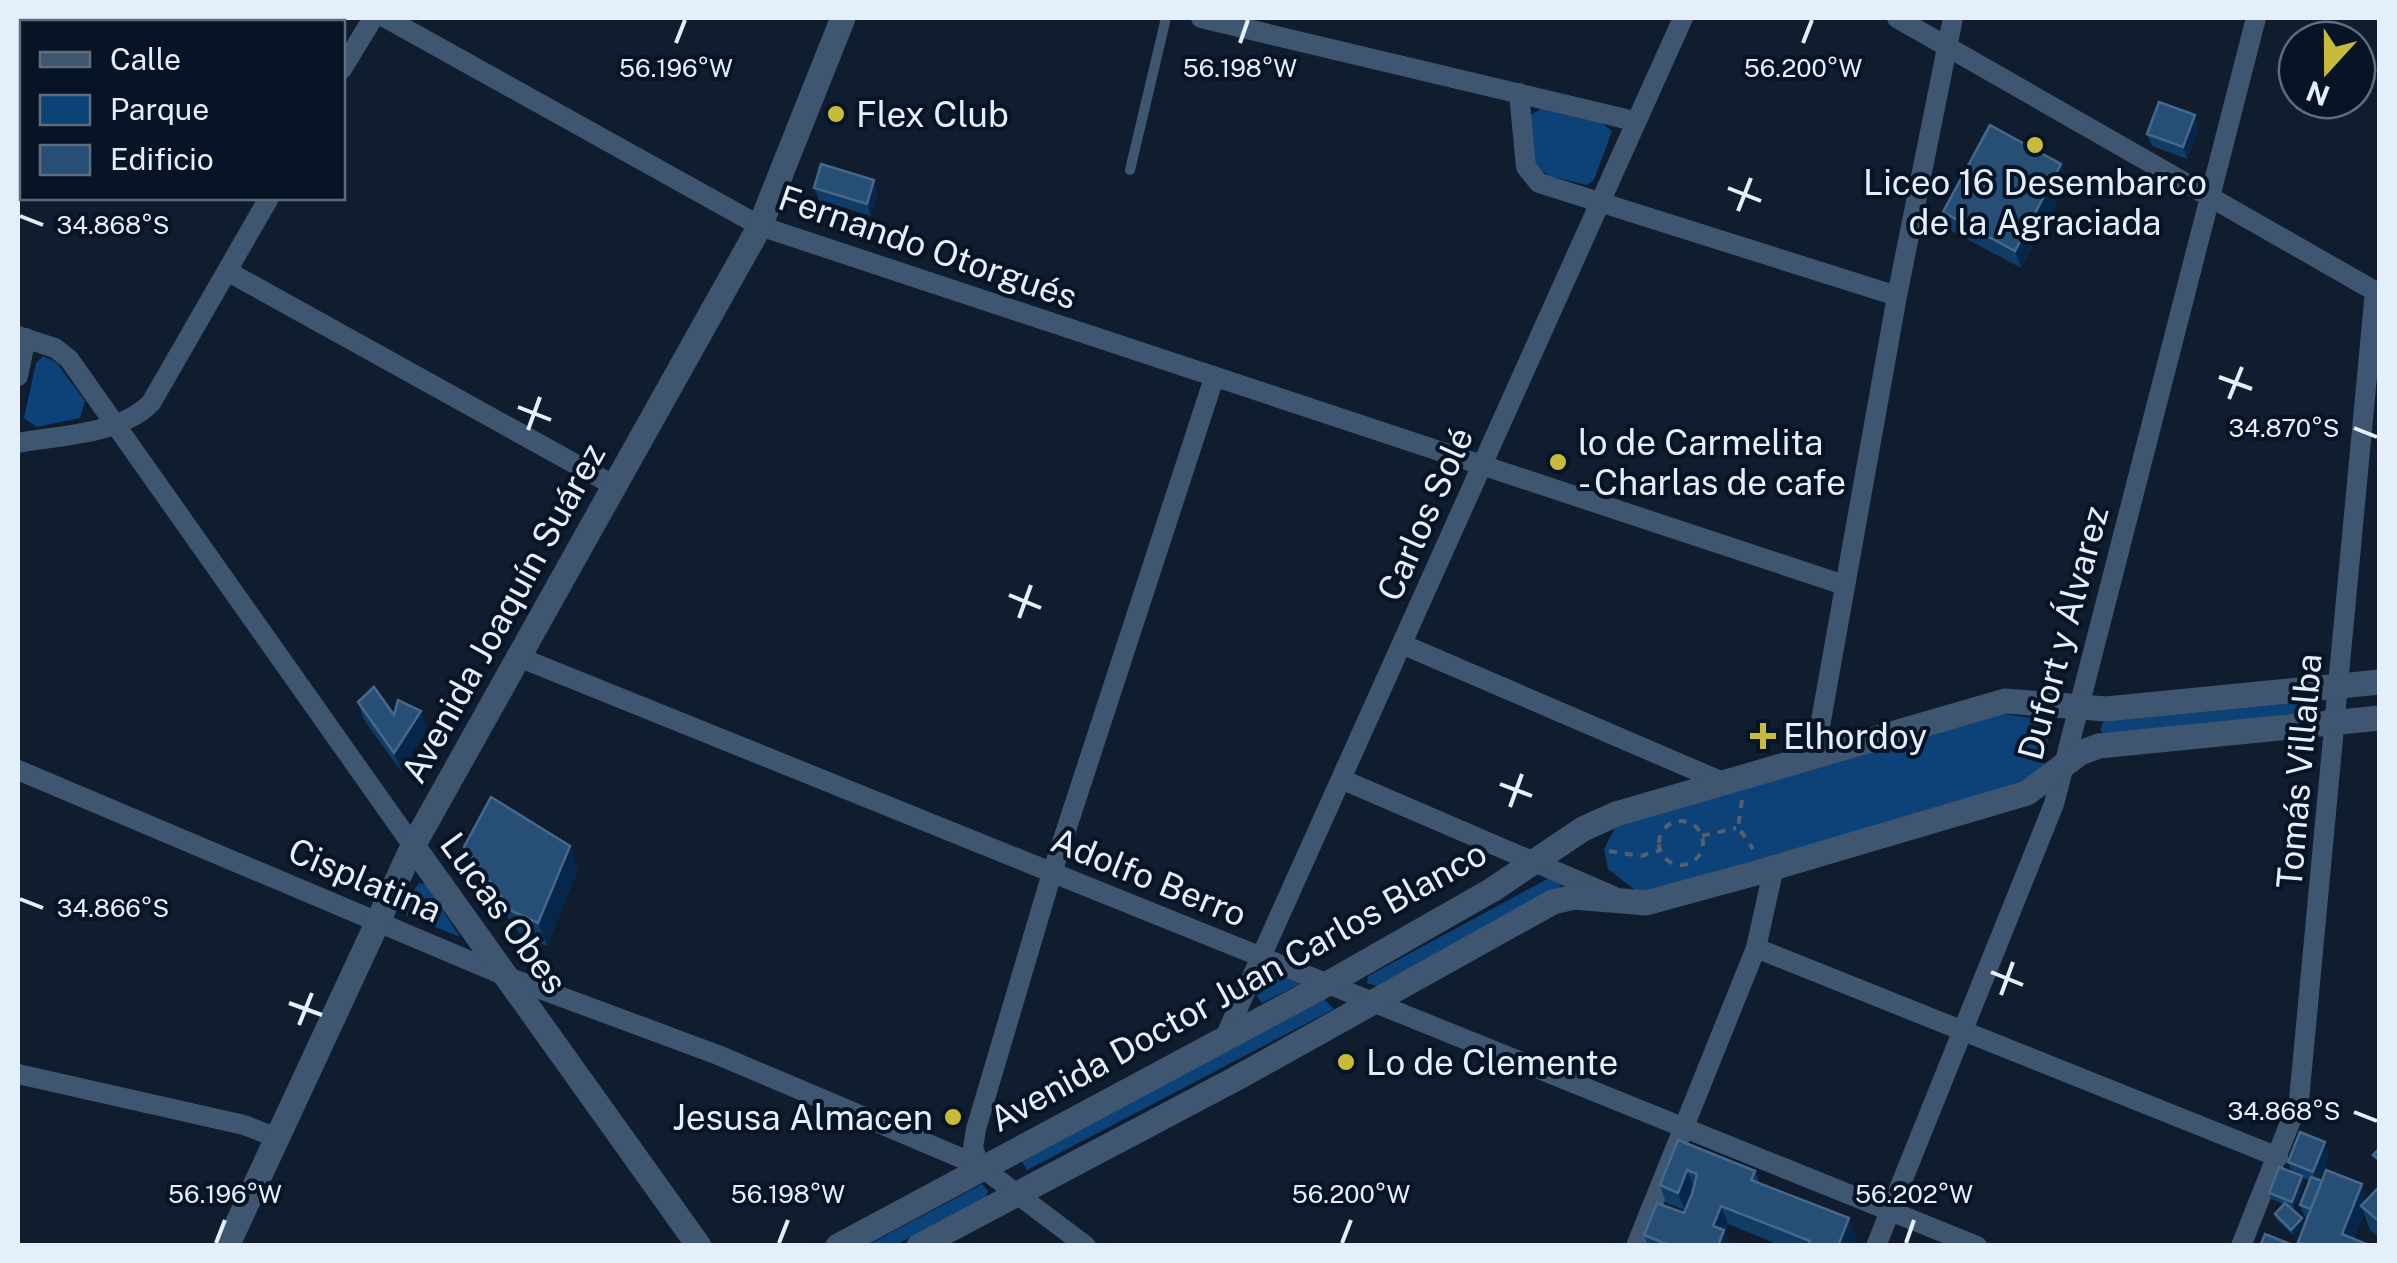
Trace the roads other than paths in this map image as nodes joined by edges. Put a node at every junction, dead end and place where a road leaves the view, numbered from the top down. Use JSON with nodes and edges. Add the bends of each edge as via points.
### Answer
{"nodes":[{"id":1,"x":373,"y":18,"type":"edge"},
{"id":2,"x":386,"y":18,"type":"edge"},
{"id":3,"x":843,"y":18,"type":"edge"},
{"id":4,"x":1166,"y":18,"type":"edge"},
{"id":5,"x":1201,"y":18,"type":"edge"},
{"id":6,"x":1683,"y":18,"type":"edge"},
{"id":7,"x":1898,"y":18,"type":"edge"},
{"id":8,"x":1952,"y":18,"type":"edge"},
{"id":9,"x":2256,"y":18,"type":"edge"},
{"id":10,"x":1946,"y":46,"type":"junction"},
{"id":11,"x":345,"y":64,"type":"edge"},
{"id":12,"x":1519,"y":93,"type":"junction"},
{"id":13,"x":1634,"y":121,"type":"junction"},
{"id":14,"x":1130,"y":170,"type":"dead end"},
{"id":15,"x":2208,"y":198,"type":"junction"},
{"id":16,"x":269,"y":200,"type":"edge"},
{"id":17,"x":1599,"y":201,"type":"junction"},
{"id":18,"x":760,"y":226,"type":"junction"},
{"id":19,"x":227,"y":271,"type":"junction"},
{"id":20,"x":2377,"y":292,"type":"edge"},
{"id":21,"x":1897,"y":296,"type":"junction"},
{"id":22,"x":22,"y":337,"type":"edge"},
{"id":23,"x":18,"y":376,"type":"edge"},
{"id":24,"x":1214,"y":378,"type":"junction"},
{"id":25,"x":114,"y":425,"type":"junction"},
{"id":26,"x":18,"y":443,"type":"edge"},
{"id":27,"x":1481,"y":466,"type":"junction"},
{"id":28,"x":613,"y":485,"type":"junction"},
{"id":29,"x":1844,"y":585,"type":"junction"},
{"id":30,"x":1404,"y":644,"type":"junction"},
{"id":31,"x":520,"y":658,"type":"junction"},
{"id":32,"x":2380,"y":682,"type":"edge"},
{"id":33,"x":2341,"y":685,"type":"junction"},
{"id":34,"x":2078,"y":708,"type":"junction"},
{"id":35,"x":2380,"y":718,"type":"edge"},
{"id":36,"x":2338,"y":722,"type":"junction"},
{"id":37,"x":1814,"y":754,"type":"junction"},
{"id":38,"x":2060,"y":769,"type":"junction"},
{"id":39,"x":18,"y":770,"type":"edge"},
{"id":40,"x":1341,"y":779,"type":"junction"},
{"id":41,"x":1734,"y":790,"type":"junction"},
{"id":42,"x":413,"y":846,"type":"junction"},
{"id":43,"x":1766,"y":860,"type":"junction"},
{"id":44,"x":1534,"y":862,"type":"junction"},
{"id":45,"x":1052,"y":872,"type":"junction"},
{"id":46,"x":1624,"y":900,"type":"junction"},
{"id":47,"x":377,"y":920,"type":"junction"},
{"id":48,"x":1756,"y":948,"type":"junction"},
{"id":49,"x":1259,"y":956,"type":"junction"},
{"id":50,"x":508,"y":977,"type":"junction"},
{"id":51,"x":1328,"y":984,"type":"junction"},
{"id":52,"x":1374,"y":1002,"type":"junction"},
{"id":53,"x":1962,"y":1030,"type":"junction"},
{"id":54,"x":1225,"y":1036,"type":"junction"},
{"id":55,"x":18,"y":1074,"type":"edge"},
{"id":56,"x":1684,"y":1127,"type":"junction"},
{"id":57,"x":275,"y":1137,"type":"junction"},
{"id":58,"x":2278,"y":1158,"type":"junction"},
{"id":59,"x":980,"y":1166,"type":"junction"},
{"id":60,"x":1016,"y":1190,"type":"junction"},
{"id":61,"x":1890,"y":1210,"type":"junction"},
{"id":62,"x":227,"y":1246,"type":"edge"},
{"id":63,"x":699,"y":1246,"type":"edge"},
{"id":64,"x":838,"y":1246,"type":"edge"},
{"id":65,"x":918,"y":1246,"type":"edge"},
{"id":66,"x":1086,"y":1246,"type":"edge"},
{"id":67,"x":1636,"y":1246,"type":"edge"},
{"id":68,"x":1876,"y":1246,"type":"edge"},
{"id":69,"x":1977,"y":1246,"type":"edge"},
{"id":70,"x":2240,"y":1246,"type":"edge"}],
"edges":[{"from":1,"to":11,"type":"street"},
{"from":2,"to":18,"type":"street","name":"Fernando Otorgués"},
{"from":3,"to":18,"type":"street","name":"Avenida Joaquín Suárez"},
{"from":4,"to":14,"type":"lane"},
{"from":5,"to":12,"type":"street"},
{"from":6,"to":13,"type":"street","name":"Carlos Solé"},
{"from":7,"to":10,"type":"street"},
{"from":8,"to":10,"type":"street"},
{"from":9,"to":15,"type":"street","name":"Dufort y Álvarez"},
{"from":10,"to":15,"type":"street"},
{"from":10,"to":21,"type":"street"},
{"from":12,"to":13,"type":"street"},
{"from":12,"to":17,"type":"street","via":[[1533,179]]},
{"from":13,"to":17,"type":"street","name":"Carlos Solé"},
{"from":15,"to":20,"type":"street"},
{"from":15,"to":34,"type":"street","name":"Dufort y Álvarez"},
{"from":16,"to":19,"type":"street"},
{"from":17,"to":21,"type":"street"},
{"from":17,"to":27,"type":"street","name":"Carlos Solé"},
{"from":18,"to":24,"type":"street","name":"Fernando Otorgués"},
{"from":18,"to":28,"type":"street","name":"Avenida Joaquín Suárez"},
{"from":19,"to":25,"type":"street","via":[[151,403]]},
{"from":19,"to":28,"type":"street"},
{"from":20,"to":33,"type":"street","name":"Tomás Villalba"},
{"from":21,"to":29,"type":"street"},
{"from":22,"to":23,"type":"street"},
{"from":22,"to":25,"type":"street","name":"Lucas Obes","via":[[63,353]]},
{"from":24,"to":27,"type":"street","name":"Fernando Otorgués"},
{"from":24,"to":45,"type":"street"},
{"from":25,"to":26,"type":"street"},
{"from":25,"to":42,"type":"street","name":"Lucas Obes"},
{"from":27,"to":29,"type":"street","name":"Fernando Otorgués"},
{"from":27,"to":30,"type":"street","name":"Carlos Solé"},
{"from":28,"to":31,"type":"street","name":"Avenida Joaquín Suárez"},
{"from":29,"to":37,"type":"street"},
{"from":30,"to":40,"type":"street","name":"Carlos Solé"},
{"from":30,"to":41,"type":"street"},
{"from":31,"to":42,"type":"street","name":"Avenida Joaquín Suárez"},
{"from":31,"to":45,"type":"street","name":"Adolfo Berro"},
{"from":32,"to":33,"type":"street","name":"Avenida Doctor Juan Carlos Blanco"},
{"from":33,"to":34,"type":"street","name":"Avenida Doctor Juan Carlos Blanco"},
{"from":33,"to":36,"type":"street","name":"Tomás Villalba"},
{"from":34,"to":37,"type":"street","name":"Avenida Doctor Juan Carlos Blanco","via":[[2005,702]]},
{"from":34,"to":38,"type":"street","name":"Dufort y Álvarez"},
{"from":35,"to":36,"type":"street","name":"Avenida Doctor Juan Carlos Blanco"},
{"from":36,"to":38,"type":"street","name":"Avenida Doctor Juan Carlos Blanco","via":[[2098,746]]},
{"from":36,"to":58,"type":"street","name":"Tomás Villalba","via":[[2299,1100]]},
{"from":37,"to":41,"type":"street","name":"Avenida Doctor Juan Carlos Blanco"},
{"from":38,"to":43,"type":"street","name":"Avenida Doctor Juan Carlos Blanco","via":[[2027,793]]},
{"from":38,"to":53,"type":"street","name":"Dufort y Álvarez","via":[[2054,804]]},
{"from":39,"to":47,"type":"street","name":"Cisplatina"},
{"from":40,"to":44,"type":"street"},
{"from":40,"to":49,"type":"street","name":"Carlos Solé"},
{"from":41,"to":44,"type":"street","name":"Avenida Doctor Juan Carlos Blanco","via":[[1616,814]]},
{"from":42,"to":47,"type":"street","name":"Avenida Joaquín Suárez"},
{"from":42,"to":50,"type":"street","name":"Lucas Obes"},
{"from":43,"to":46,"type":"street","name":"Avenida Doctor Juan Carlos Blanco","via":[[1646,903]]},
{"from":43,"to":48,"type":"street"},
{"from":44,"to":46,"type":"street"},
{"from":44,"to":51,"type":"street","name":"Avenida Doctor Juan Carlos Blanco"},
{"from":45,"to":49,"type":"street","name":"Adolfo Berro"},
{"from":45,"to":59,"type":"street","via":[[976,1129],[973,1148]]},
{"from":46,"to":52,"type":"street","name":"Avenida Doctor Juan Carlos Blanco","via":[[1553,902]]},
{"from":47,"to":50,"type":"street","name":"Cisplatina"},
{"from":47,"to":57,"type":"street","name":"Avenida Joaquín Suárez"},
{"from":48,"to":53,"type":"street"},
{"from":48,"to":56,"type":"street"},
{"from":49,"to":51,"type":"street","name":"Adolfo Berro"},
{"from":49,"to":54,"type":"street","name":"Carlos Solé"},
{"from":50,"to":59,"type":"street","name":"Cisplatina"},
{"from":50,"to":63,"type":"street","name":"Lucas Obes"},
{"from":51,"to":52,"type":"street","name":"Adolfo Berro"},
{"from":51,"to":54,"type":"street","name":"Avenida Doctor Juan Carlos Blanco"},
{"from":52,"to":56,"type":"street","name":"Adolfo Berro"},
{"from":52,"to":60,"type":"street","name":"Avenida Doctor Juan Carlos Blanco"},
{"from":53,"to":58,"type":"street"},
{"from":53,"to":61,"type":"street","name":"Dufort y Álvarez"},
{"from":54,"to":59,"type":"street","name":"Avenida Doctor Juan Carlos Blanco"},
{"from":55,"to":57,"type":"street"},
{"from":56,"to":61,"type":"street","name":"Adolfo Berro"},
{"from":56,"to":67,"type":"street"},
{"from":57,"to":62,"type":"street","name":"Avenida Joaquín Suárez"},
{"from":58,"to":70,"type":"street","name":"Tomás Villalba"},
{"from":59,"to":60,"type":"street","name":"Cisplatina"},
{"from":59,"to":64,"type":"street","name":"Avenida Doctor Juan Carlos Blanco"},
{"from":60,"to":65,"type":"street","name":"Avenida Doctor Juan Carlos Blanco"},
{"from":60,"to":66,"type":"street","name":"Cisplatina"},
{"from":61,"to":68,"type":"street","name":"Dufort y Álvarez"},
{"from":61,"to":69,"type":"street","name":"Adolfo Berro"}]}
